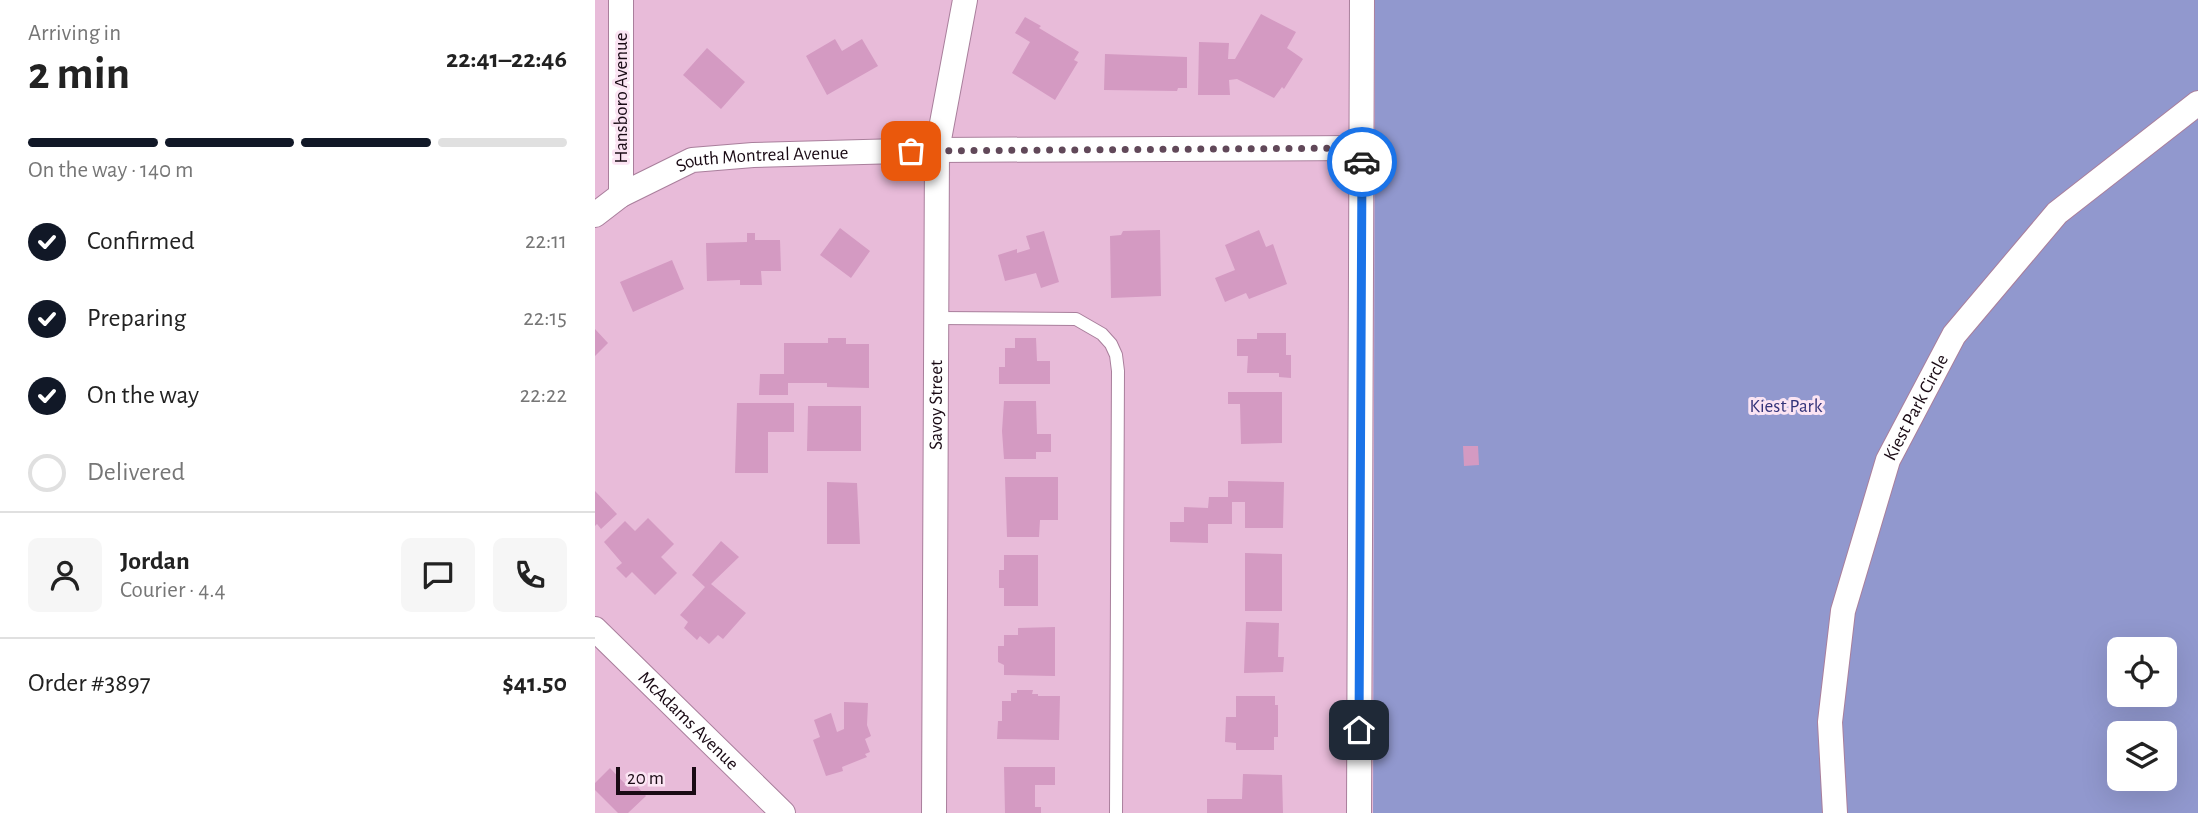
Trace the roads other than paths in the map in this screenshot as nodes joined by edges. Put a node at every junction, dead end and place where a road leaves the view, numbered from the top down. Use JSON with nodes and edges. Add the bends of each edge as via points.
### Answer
{"nodes":[{"id":1,"x":621,"y":0,"type":"edge"},
{"id":2,"x":965,"y":0,"type":"edge"},
{"id":3,"x":1362,"y":0,"type":"edge"},
{"id":4,"x":2198,"y":103,"type":"edge"},
{"id":5,"x":1362,"y":148,"type":"junction"},
{"id":6,"x":937,"y":150,"type":"junction"},
{"id":7,"x":621,"y":195,"type":"junction"},
{"id":8,"x":595,"y":215,"type":"edge"},
{"id":9,"x":936,"y":318,"type":"junction"},
{"id":10,"x":595,"y":629,"type":"edge"},
{"id":11,"x":783,"y":813,"type":"edge"},
{"id":12,"x":934,"y":813,"type":"edge"},
{"id":13,"x":1116,"y":813,"type":"edge"},
{"id":14,"x":1359,"y":813,"type":"edge"},
{"id":15,"x":1835,"y":813,"type":"edge"}],
"edges":[{"from":1,"to":7,"type":"street","name":"Hansboro Avenue"},
{"from":2,"to":6,"type":"street","name":"Savoy Street"},
{"from":3,"to":5,"type":"street"},
{"from":4,"to":15,"type":"street","name":"Kiest Park Circle","via":[[2057,213],[1954,335],[1888,460],[1843,611],[1830,722]]},
{"from":5,"to":6,"type":"street","name":"South Montreal Avenue"},
{"from":5,"to":14,"type":"street"},
{"from":6,"to":7,"type":"street","name":"South Montreal Avenue","via":[[692,160]]},
{"from":6,"to":9,"type":"street","name":"Savoy Street"},
{"from":7,"to":8,"type":"street","name":"South Montreal Avenue"},
{"from":9,"to":12,"type":"street","name":"Savoy Street"},
{"from":9,"to":13,"type":"lane","via":[[1076,319],[1102,334],[1116,355]]},
{"from":10,"to":11,"type":"street","name":"McAdams Avenue"}]}
